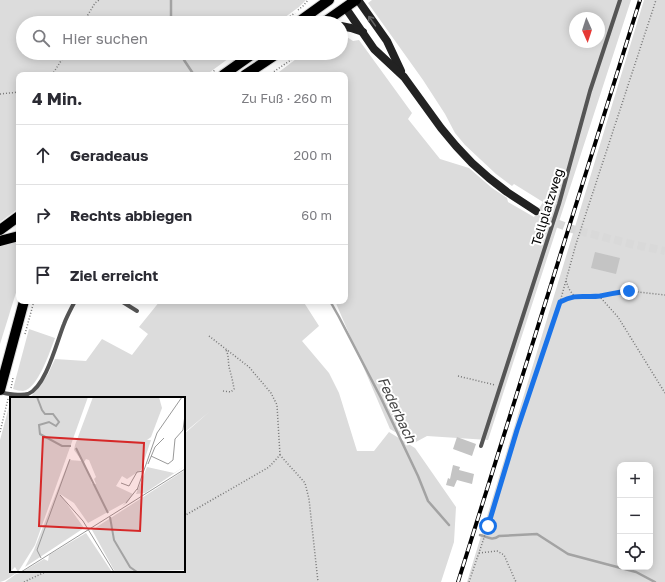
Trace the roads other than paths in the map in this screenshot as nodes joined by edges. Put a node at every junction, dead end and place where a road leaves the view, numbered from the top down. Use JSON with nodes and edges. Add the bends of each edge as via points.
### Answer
{"nodes":[{"id":1,"x":317,"y":0,"type":"edge"},
{"id":2,"x":329,"y":0,"type":"edge"},
{"id":3,"x":357,"y":0,"type":"edge"},
{"id":4,"x":620,"y":0,"type":"edge"},
{"id":5,"x":343,"y":4,"type":"edge"},
{"id":6,"x":313,"y":12,"type":"junction"},
{"id":7,"x":307,"y":16,"type":"edge"},
{"id":8,"x":330,"y":16,"type":"edge"},
{"id":9,"x":348,"y":27,"type":"edge"},
{"id":10,"x":363,"y":32,"type":"junction"},
{"id":11,"x":244,"y":60,"type":"edge"},
{"id":12,"x":268,"y":60,"type":"edge"},
{"id":13,"x":227,"y":72,"type":"edge"},
{"id":14,"x":250,"y":72,"type":"edge"},
{"id":15,"x":404,"y":77,"type":"junction"},
{"id":16,"x":536,"y":211,"type":"tunnel mouth"},
{"id":17,"x":16,"y":218,"type":"edge"},
{"id":18,"x":0,"y":230,"type":"edge"},
{"id":19,"x":16,"y":237,"type":"edge"},
{"id":20,"x":0,"y":241,"type":"edge"},
{"id":21,"x":23,"y":304,"type":"edge"},
{"id":22,"x":73,"y":304,"type":"edge"},
{"id":23,"x":126,"y":304,"type":"edge"},
{"id":24,"x":137,"y":311,"type":"dead end"},
{"id":25,"x":0,"y":391,"type":"edge"},
{"id":26,"x":481,"y":446,"type":"dead end"}],
"edges":[{"from":1,"to":6,"type":"main road"},
{"from":2,"to":6,"type":"main road"},
{"from":3,"to":5,"type":"main road"},
{"from":15,"to":3,"type":"main road","one_way":true,"via":[[387,41]]},
{"from":4,"to":26,"type":"lane","name":"Tellplatzweg","via":[[590,91],[559,204]]},
{"from":5,"to":8,"type":"main road"},
{"from":5,"to":10,"type":"main road"},
{"from":6,"to":7,"type":"main road"},
{"from":9,"to":10,"type":"main road"},
{"from":10,"to":15,"type":"main road","via":[[374,49]]},
{"from":11,"to":13,"type":"main road"},
{"from":12,"to":14,"type":"main road"},
{"from":15,"to":16,"type":"main road","via":[[441,128],[472,163],[507,192]]},
{"from":17,"to":18,"type":"main road"},
{"from":19,"to":20,"type":"main road"},
{"from":21,"to":25,"type":"main road"},
{"from":22,"to":25,"type":"lane","via":[[46,373],[36,388],[27,394]]},
{"from":23,"to":24,"type":"lane"}]}
